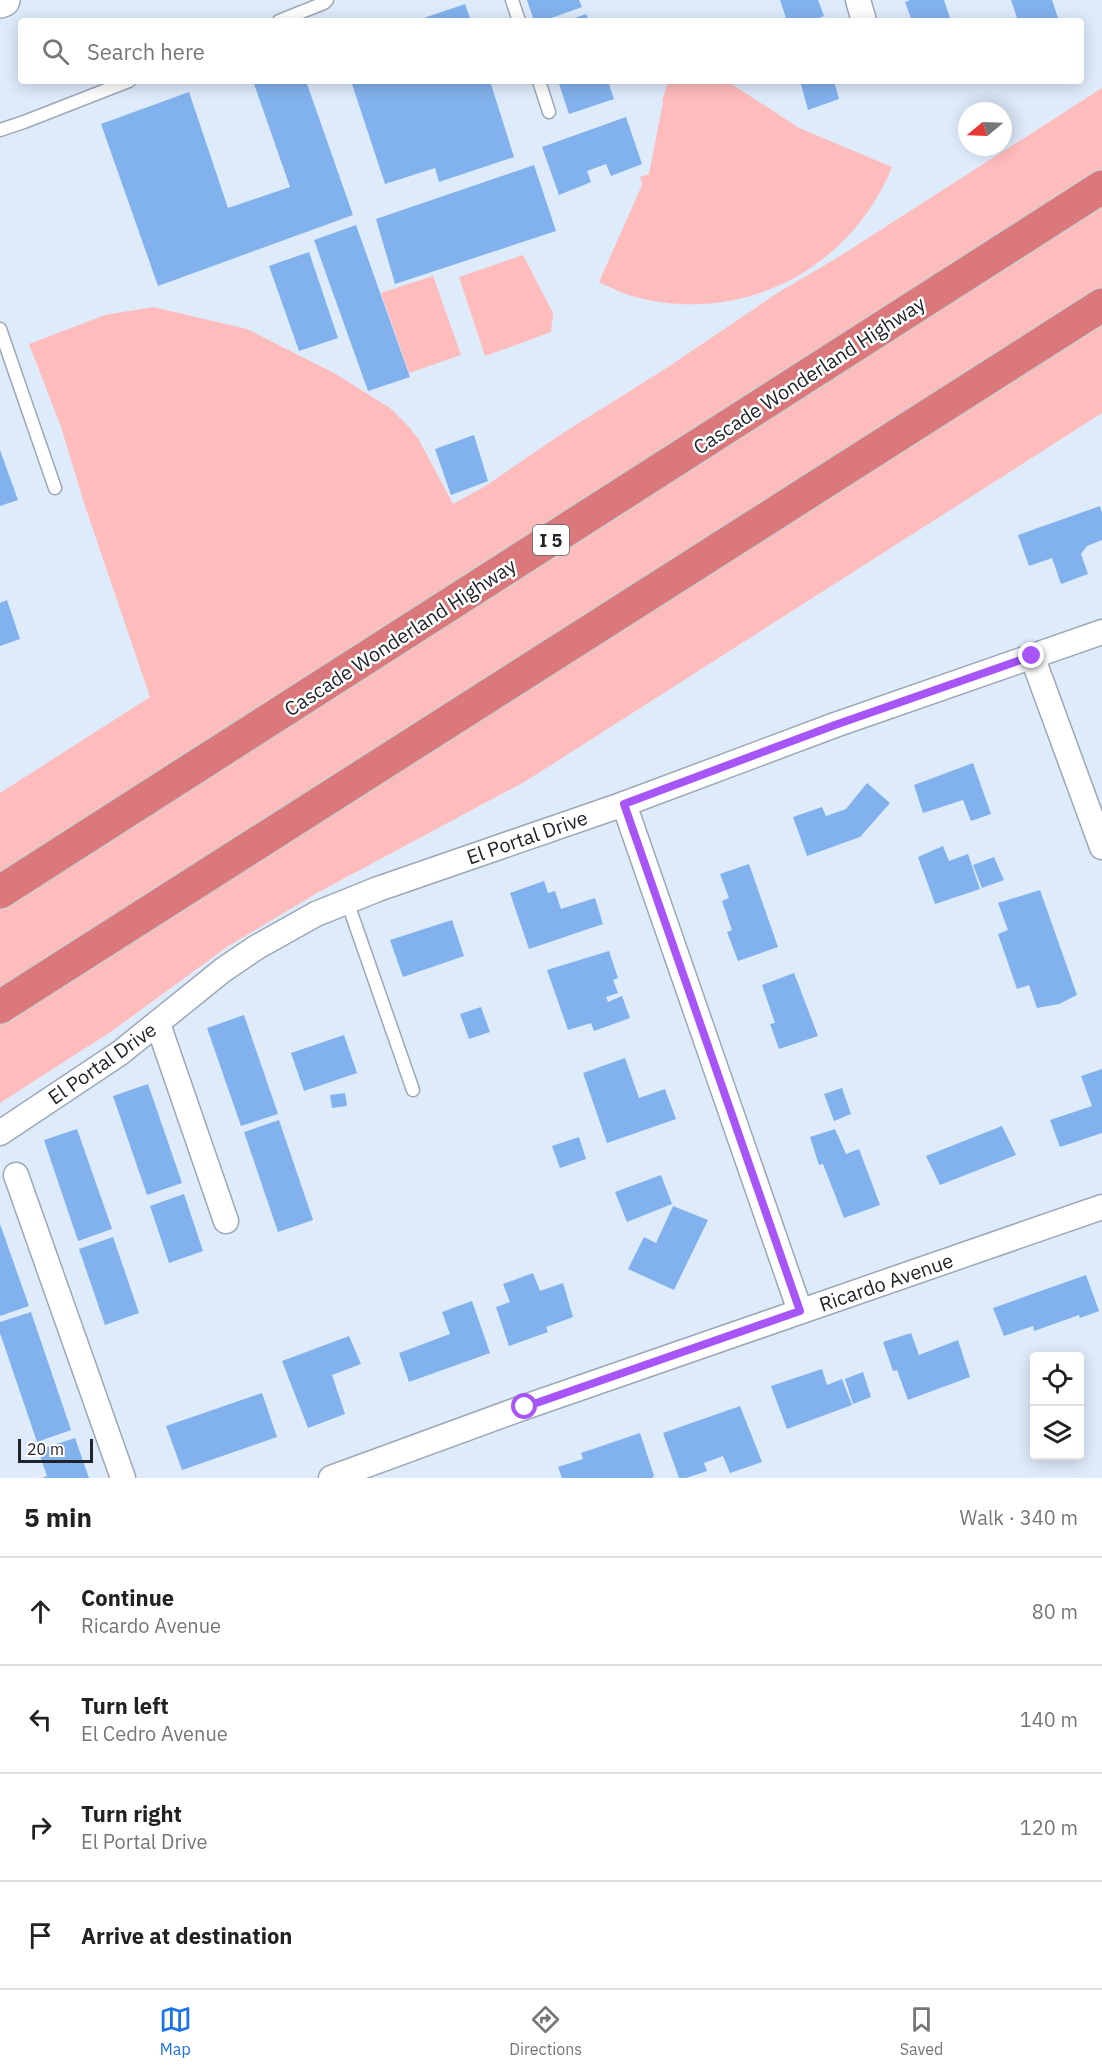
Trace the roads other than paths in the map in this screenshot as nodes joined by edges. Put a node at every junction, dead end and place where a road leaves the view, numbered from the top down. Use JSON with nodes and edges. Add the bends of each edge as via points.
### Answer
{"nodes":[{"id":1,"x":327,"y":0,"type":"edge"},
{"id":2,"x":512,"y":0,"type":"edge"},
{"id":3,"x":858,"y":0,"type":"edge"},
{"id":4,"x":286,"y":18,"type":"edge"},
{"id":5,"x":518,"y":18,"type":"edge"},
{"id":6,"x":863,"y":18,"type":"edge"},
{"id":7,"x":122,"y":84,"type":"edge"},
{"id":8,"x":540,"y":84,"type":"edge"},
{"id":9,"x":549,"y":112,"type":"dead end"},
{"id":10,"x":0,"y":130,"type":"edge"},
{"id":11,"x":1102,"y":187,"type":"edge"},
{"id":12,"x":1102,"y":305,"type":"edge"},
{"id":13,"x":0,"y":329,"type":"edge"},
{"id":14,"x":55,"y":488,"type":"dead end"},
{"id":15,"x":1102,"y":632,"type":"edge"},
{"id":16,"x":1032,"y":656,"type":"junction"},
{"id":17,"x":624,"y":804,"type":"junction"},
{"id":18,"x":1102,"y":846,"type":"edge"},
{"id":19,"x":0,"y":892,"type":"edge"},
{"id":20,"x":347,"y":901,"type":"junction"},
{"id":21,"x":0,"y":1007,"type":"edge"},
{"id":22,"x":158,"y":1024,"type":"junction"},
{"id":23,"x":413,"y":1090,"type":"dead end"},
{"id":24,"x":0,"y":1133,"type":"edge"},
{"id":25,"x":16,"y":1175,"type":"dead end"},
{"id":26,"x":1102,"y":1207,"type":"edge"},
{"id":27,"x":226,"y":1221,"type":"dead end"},
{"id":28,"x":800,"y":1311,"type":"junction"},
{"id":29,"x":123,"y":1478,"type":"edge"},
{"id":30,"x":331,"y":1478,"type":"edge"}],
"edges":[{"from":1,"to":4,"type":"lane"},
{"from":2,"to":5,"type":"lane"},
{"from":3,"to":6,"type":"street"},
{"from":7,"to":10,"type":"lane"},
{"from":8,"to":9,"type":"lane"},
{"from":11,"to":19,"type":"highway","name":"Cascade Wonderland Highway","number":"I 5"},
{"from":12,"to":21,"type":"highway"},
{"from":13,"to":14,"type":"lane"},
{"from":15,"to":16,"type":"street","name":"El Portal Drive"},
{"from":16,"to":17,"type":"street","name":"El Portal Drive"},
{"from":16,"to":18,"type":"street"},
{"from":17,"to":20,"type":"street","name":"El Portal Drive"},
{"from":17,"to":28,"type":"street"},
{"from":20,"to":22,"type":"street","name":"El Portal Drive","via":[[257,947]]},
{"from":20,"to":23,"type":"lane"},
{"from":22,"to":24,"type":"street","name":"El Portal Drive"},
{"from":22,"to":27,"type":"street"},
{"from":25,"to":29,"type":"street"},
{"from":26,"to":28,"type":"street","name":"Ricardo Avenue"},
{"from":28,"to":30,"type":"street","name":"Ricardo Avenue"}]}
